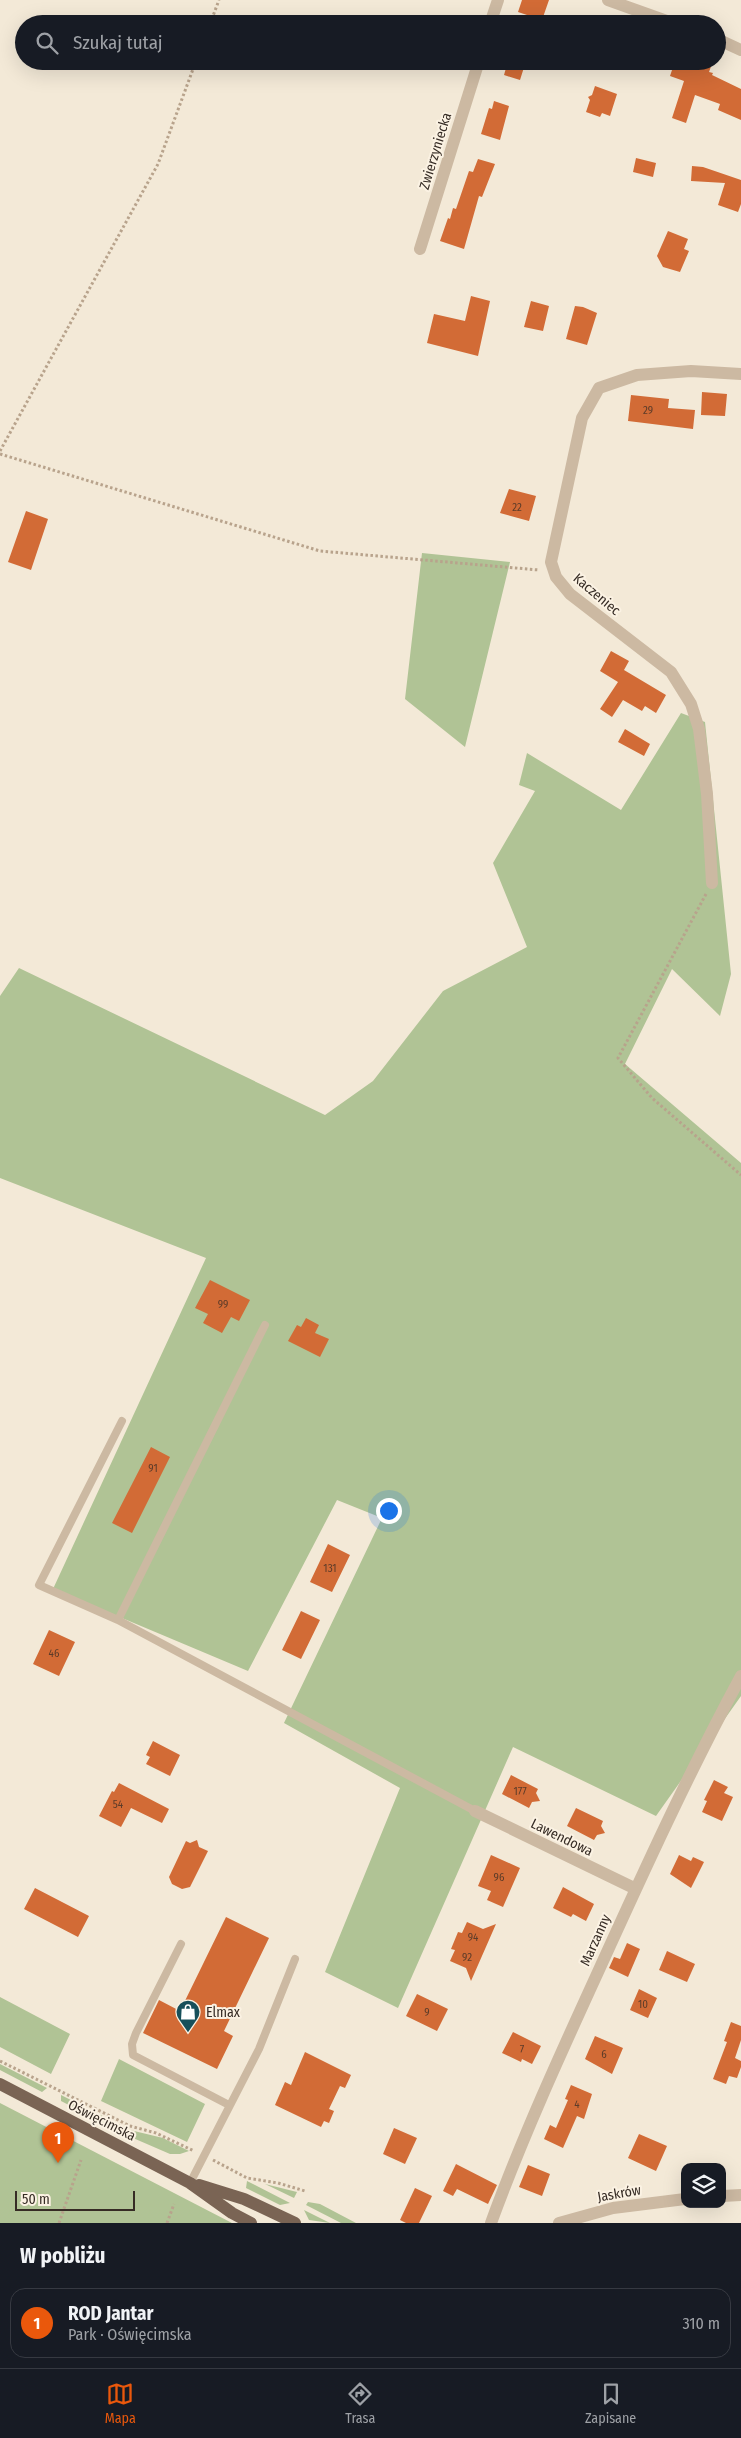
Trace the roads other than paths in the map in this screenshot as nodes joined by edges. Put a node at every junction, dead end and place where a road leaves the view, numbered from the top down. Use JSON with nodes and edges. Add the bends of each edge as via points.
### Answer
{"nodes":[{"id":1,"x":498,"y":0,"type":"edge"},
{"id":2,"x":608,"y":0,"type":"edge"},
{"id":3,"x":493,"y":15,"type":"edge"},
{"id":4,"x":650,"y":15,"type":"edge"},
{"id":5,"x":726,"y":43,"type":"edge"},
{"id":6,"x":741,"y":50,"type":"edge"},
{"id":7,"x":475,"y":70,"type":"edge"},
{"id":8,"x":420,"y":249,"type":"dead end"},
{"id":9,"x":741,"y":374,"type":"edge"},
{"id":10,"x":712,"y":883,"type":"road end"},
{"id":11,"x":265,"y":1325,"type":"dead end"},
{"id":12,"x":122,"y":1421,"type":"dead end"},
{"id":13,"x":118,"y":1620,"type":"junction"},
{"id":14,"x":741,"y":1676,"type":"edge"},
{"id":15,"x":475,"y":1811,"type":"joint"},
{"id":16,"x":636,"y":1890,"type":"junction"},
{"id":17,"x":182,"y":1944,"type":"dead end"},
{"id":18,"x":296,"y":1959,"type":"dead end"},
{"id":19,"x":0,"y":2084,"type":"edge"},
{"id":20,"x":229,"y":2105,"type":"junction"},
{"id":21,"x":190,"y":2183,"type":"junction"},
{"id":22,"x":741,"y":2195,"type":"edge"},
{"id":23,"x":726,"y":2196,"type":"edge"},
{"id":24,"x":681,"y":2200,"type":"edge"},
{"id":25,"x":251,"y":2223,"type":"edge"},
{"id":26,"x":296,"y":2223,"type":"edge"},
{"id":27,"x":491,"y":2223,"type":"edge"},
{"id":28,"x":559,"y":2223,"type":"edge"}],
"edges":[{"from":1,"to":3,"type":"street"},
{"from":2,"to":4,"type":"street"},
{"from":5,"to":6,"type":"street"},
{"from":7,"to":8,"type":"street","name":"Zwierzyniecka"},
{"from":9,"to":10,"type":"street","name":"Kaczeniec","via":[[691,371],[637,375],[599,388],[582,418],[551,562],[556,577],[570,594],[671,672],[691,704],[700,729]]},
{"from":11,"to":13,"type":"lane"},
{"from":12,"to":13,"type":"lane","via":[[38,1585]]},
{"from":13,"to":15,"type":"lane"},
{"from":14,"to":16,"type":"street","name":"Marzanny"},
{"from":15,"to":16,"type":"street","name":"Lawendowa"},
{"from":16,"to":27,"type":"street","name":"Marzanny","via":[[573,2024]]},
{"from":17,"to":20,"type":"lane","via":[[136,2033],[131,2050],[133,2055]]},
{"from":18,"to":20,"type":"lane","via":[[259,2048]]},
{"from":19,"to":21,"type":"main road","name":"Oświęcimska"},
{"from":20,"to":21,"type":"lane"},
{"from":21,"to":25,"type":"main road","name":"Oświęcimska"},
{"from":21,"to":26,"type":"main road","name":"Oświęcimska","via":[[244,2199]]},
{"from":22,"to":23,"type":"street"},
{"from":24,"to":28,"type":"street","name":"Jaskrów","via":[[613,2208]]}]}
